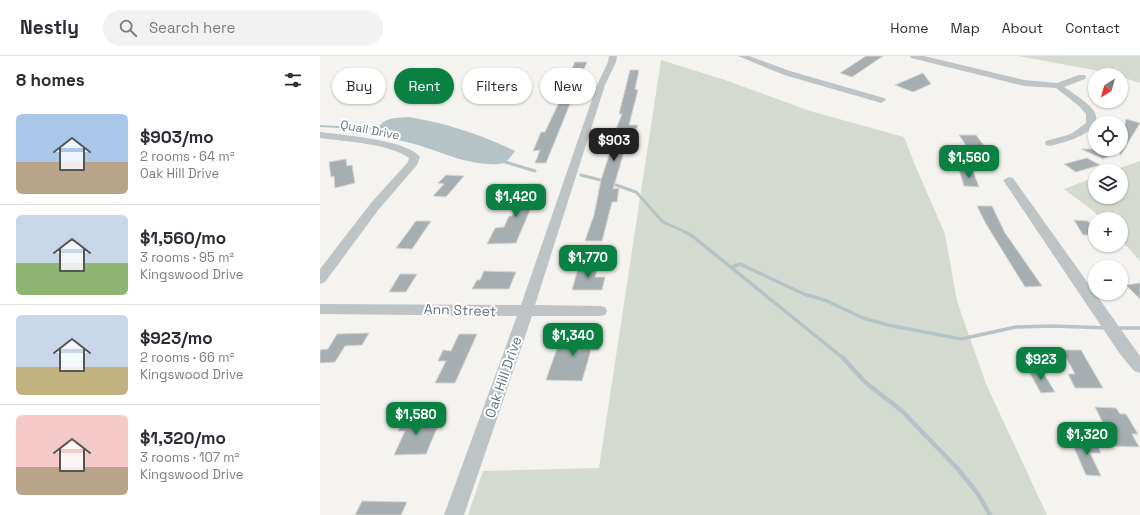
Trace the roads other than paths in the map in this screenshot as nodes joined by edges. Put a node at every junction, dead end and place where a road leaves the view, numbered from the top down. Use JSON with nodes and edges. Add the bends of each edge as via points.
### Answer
{"nodes":[{"id":1,"x":612,"y":56,"type":"edge"},
{"id":2,"x":742,"y":56,"type":"edge"},
{"id":3,"x":914,"y":56,"type":"edge"},
{"id":4,"x":1082,"y":77,"type":"dead end"},
{"id":5,"x":1058,"y":86,"type":"junction"},
{"id":6,"x":881,"y":100,"type":"dead end"},
{"id":7,"x":320,"y":134,"type":"edge"},
{"id":8,"x":1050,"y":142,"type":"dead end"},
{"id":9,"x":1009,"y":180,"type":"dead end"},
{"id":10,"x":320,"y":279,"type":"edge"},
{"id":11,"x":320,"y":309,"type":"edge"},
{"id":12,"x":526,"y":311,"type":"junction"},
{"id":13,"x":600,"y":311,"type":"dead end"},
{"id":14,"x":1140,"y":367,"type":"edge"},
{"id":15,"x":454,"y":515,"type":"edge"}],
"edges":[{"from":1,"to":12,"type":"street","name":"Oak Hill Drive"},
{"from":2,"to":6,"type":"street","via":[[787,73]]},
{"from":3,"to":5,"type":"street","via":[[1024,83]]},
{"from":4,"to":5,"type":"street"},
{"from":5,"to":8,"type":"street","via":[[1091,114],[1091,124],[1075,136]]},
{"from":7,"to":10,"type":"street","name":"Quail Drive","via":[[397,148],[415,157],[413,163],[374,206]]},
{"from":9,"to":14,"type":"street"},
{"from":11,"to":12,"type":"street","name":"Ann Street","via":[[426,308]]},
{"from":12,"to":13,"type":"street","name":"Ann Street"},
{"from":12,"to":15,"type":"street","name":"Oak Hill Drive"}]}
